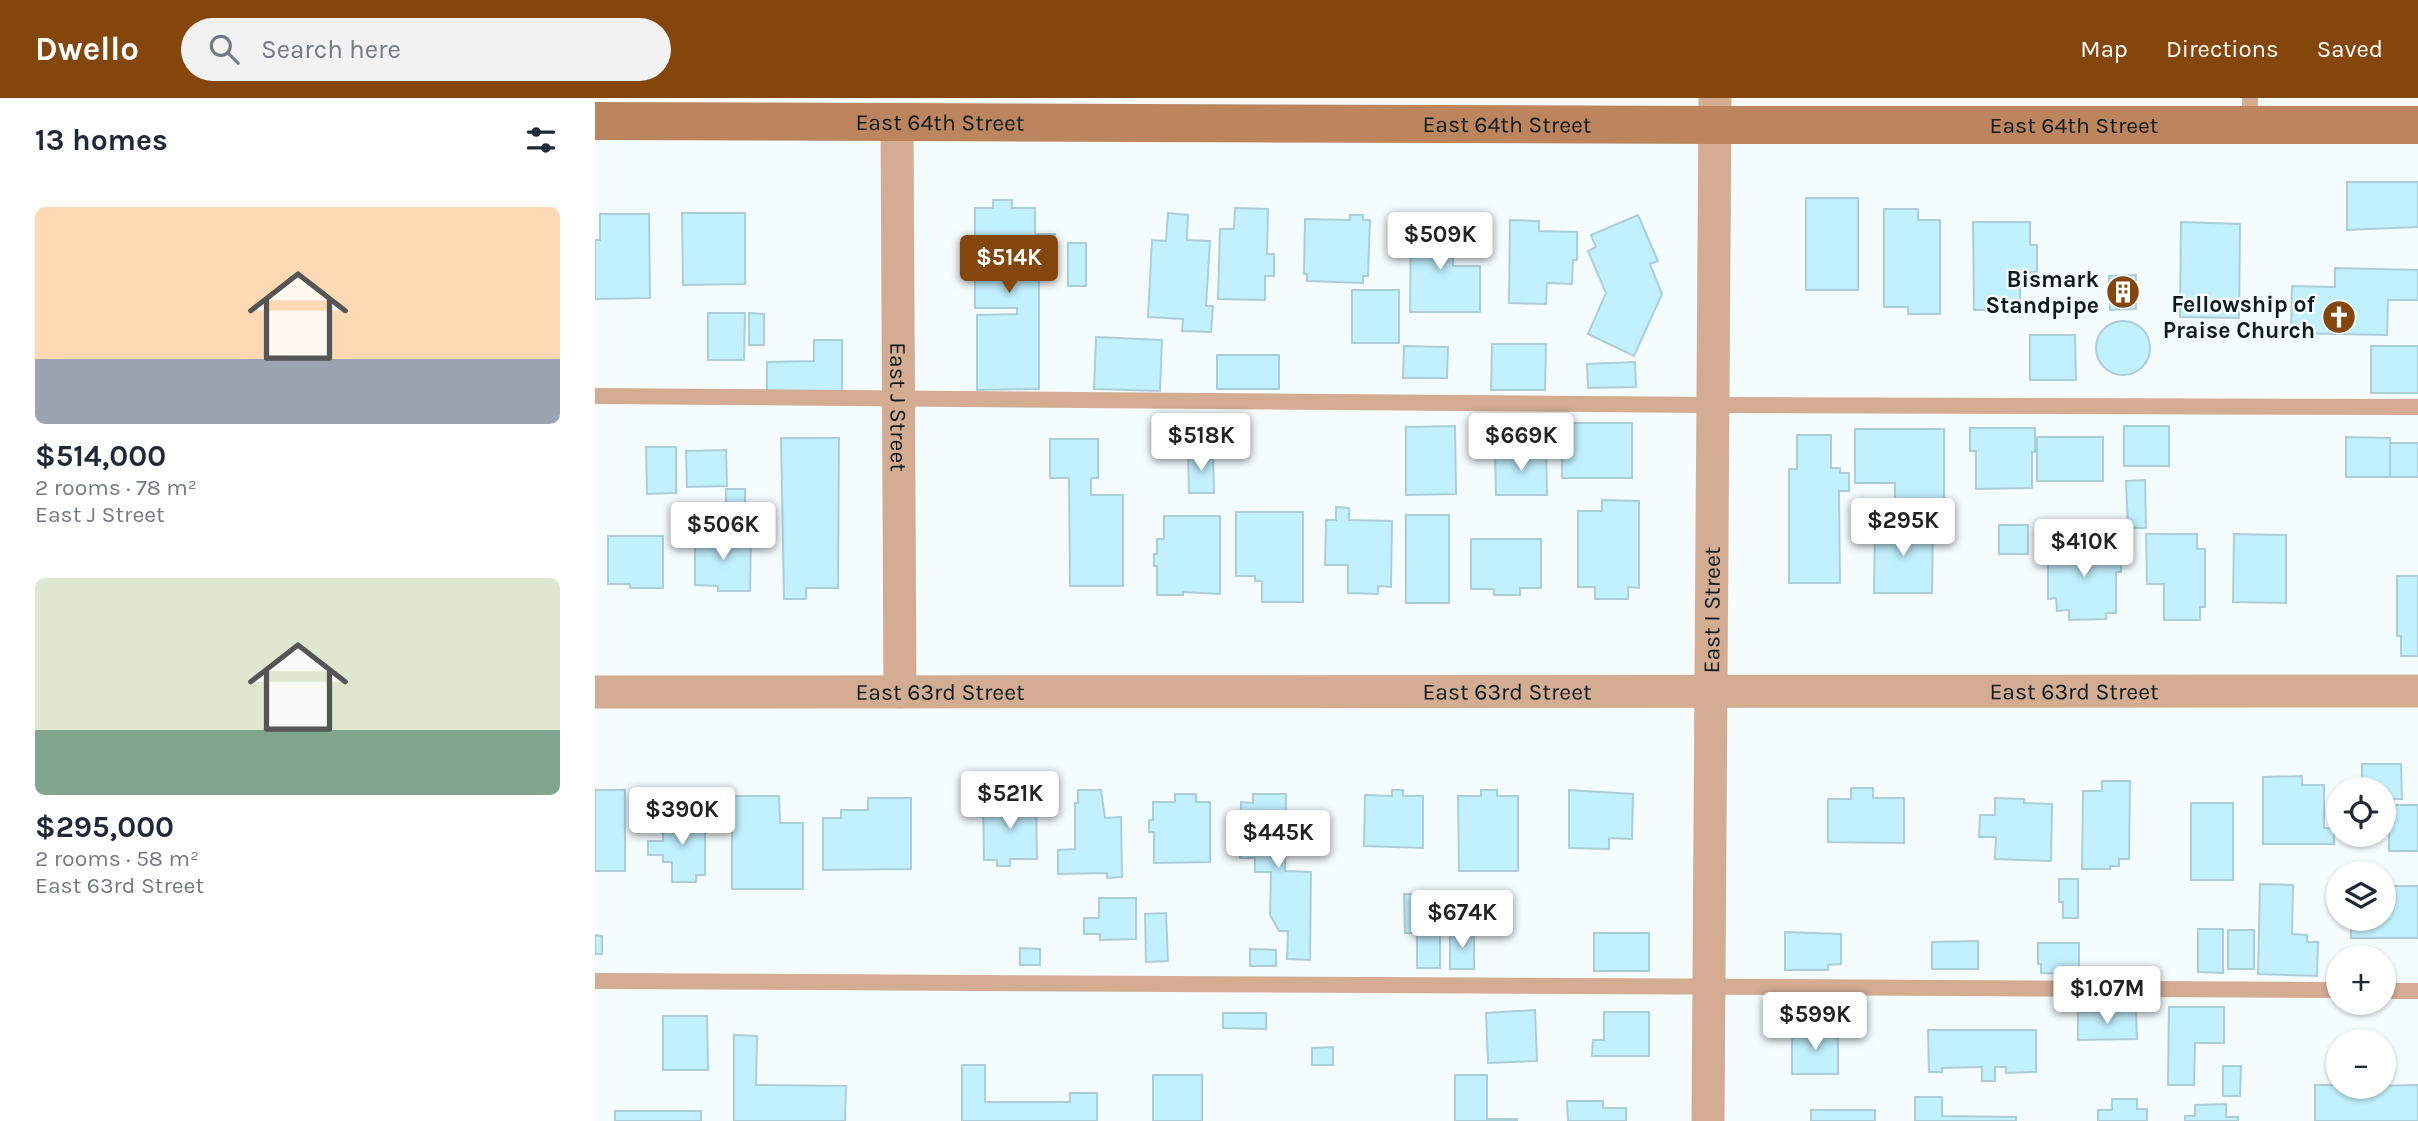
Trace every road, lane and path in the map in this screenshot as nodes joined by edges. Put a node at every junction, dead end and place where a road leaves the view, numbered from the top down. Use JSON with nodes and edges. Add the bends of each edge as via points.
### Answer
{"nodes":[{"id":1,"x":2250,"y":111,"type":"edge"},
{"id":2,"x":1715,"y":112,"type":"edge"},
{"id":3,"x":595,"y":121,"type":"edge"},
{"id":4,"x":897,"y":122,"type":"junction"},
{"id":5,"x":2418,"y":125,"type":"edge"},
{"id":6,"x":595,"y":396,"type":"edge"},
{"id":7,"x":898,"y":398,"type":"junction"},
{"id":8,"x":1712,"y":405,"type":"junction"},
{"id":9,"x":2418,"y":407,"type":"edge"},
{"id":10,"x":2418,"y":691,"type":"edge"},
{"id":11,"x":595,"y":692,"type":"edge"},
{"id":12,"x":900,"y":692,"type":"junction"},
{"id":13,"x":1711,"y":692,"type":"junction"},
{"id":14,"x":595,"y":981,"type":"edge"},
{"id":15,"x":1709,"y":987,"type":"junction"},
{"id":16,"x":2326,"y":990,"type":"edge"},
{"id":17,"x":2396,"y":991,"type":"edge"},
{"id":18,"x":2418,"y":991,"type":"edge"},
{"id":19,"x":1708,"y":1121,"type":"edge"}],
"edges":[{"from":1,"to":2,"type":"street","name":"East 64th Street"},
{"from":1,"to":5,"type":"street","name":"East 64th Street"},
{"from":2,"to":4,"type":"street","name":"East 64th Street"},
{"from":2,"to":8,"type":"street","name":"East I Street"},
{"from":3,"to":4,"type":"street","name":"East 64th Street"},
{"from":4,"to":7,"type":"street","name":"East J Street"},
{"from":6,"to":7,"type":"lane"},
{"from":7,"to":8,"type":"lane"},
{"from":7,"to":12,"type":"street","name":"East J Street"},
{"from":8,"to":9,"type":"lane"},
{"from":8,"to":13,"type":"street","name":"East I Street"},
{"from":10,"to":13,"type":"street","name":"East 63rd Street"},
{"from":11,"to":12,"type":"street","name":"East 63rd Street"},
{"from":12,"to":13,"type":"street","name":"East 63rd Street"},
{"from":13,"to":15,"type":"street","name":"East I Street"},
{"from":14,"to":15,"type":"lane"},
{"from":15,"to":16,"type":"lane"},
{"from":15,"to":19,"type":"street","name":"East I Street"},
{"from":17,"to":18,"type":"lane"}]}
